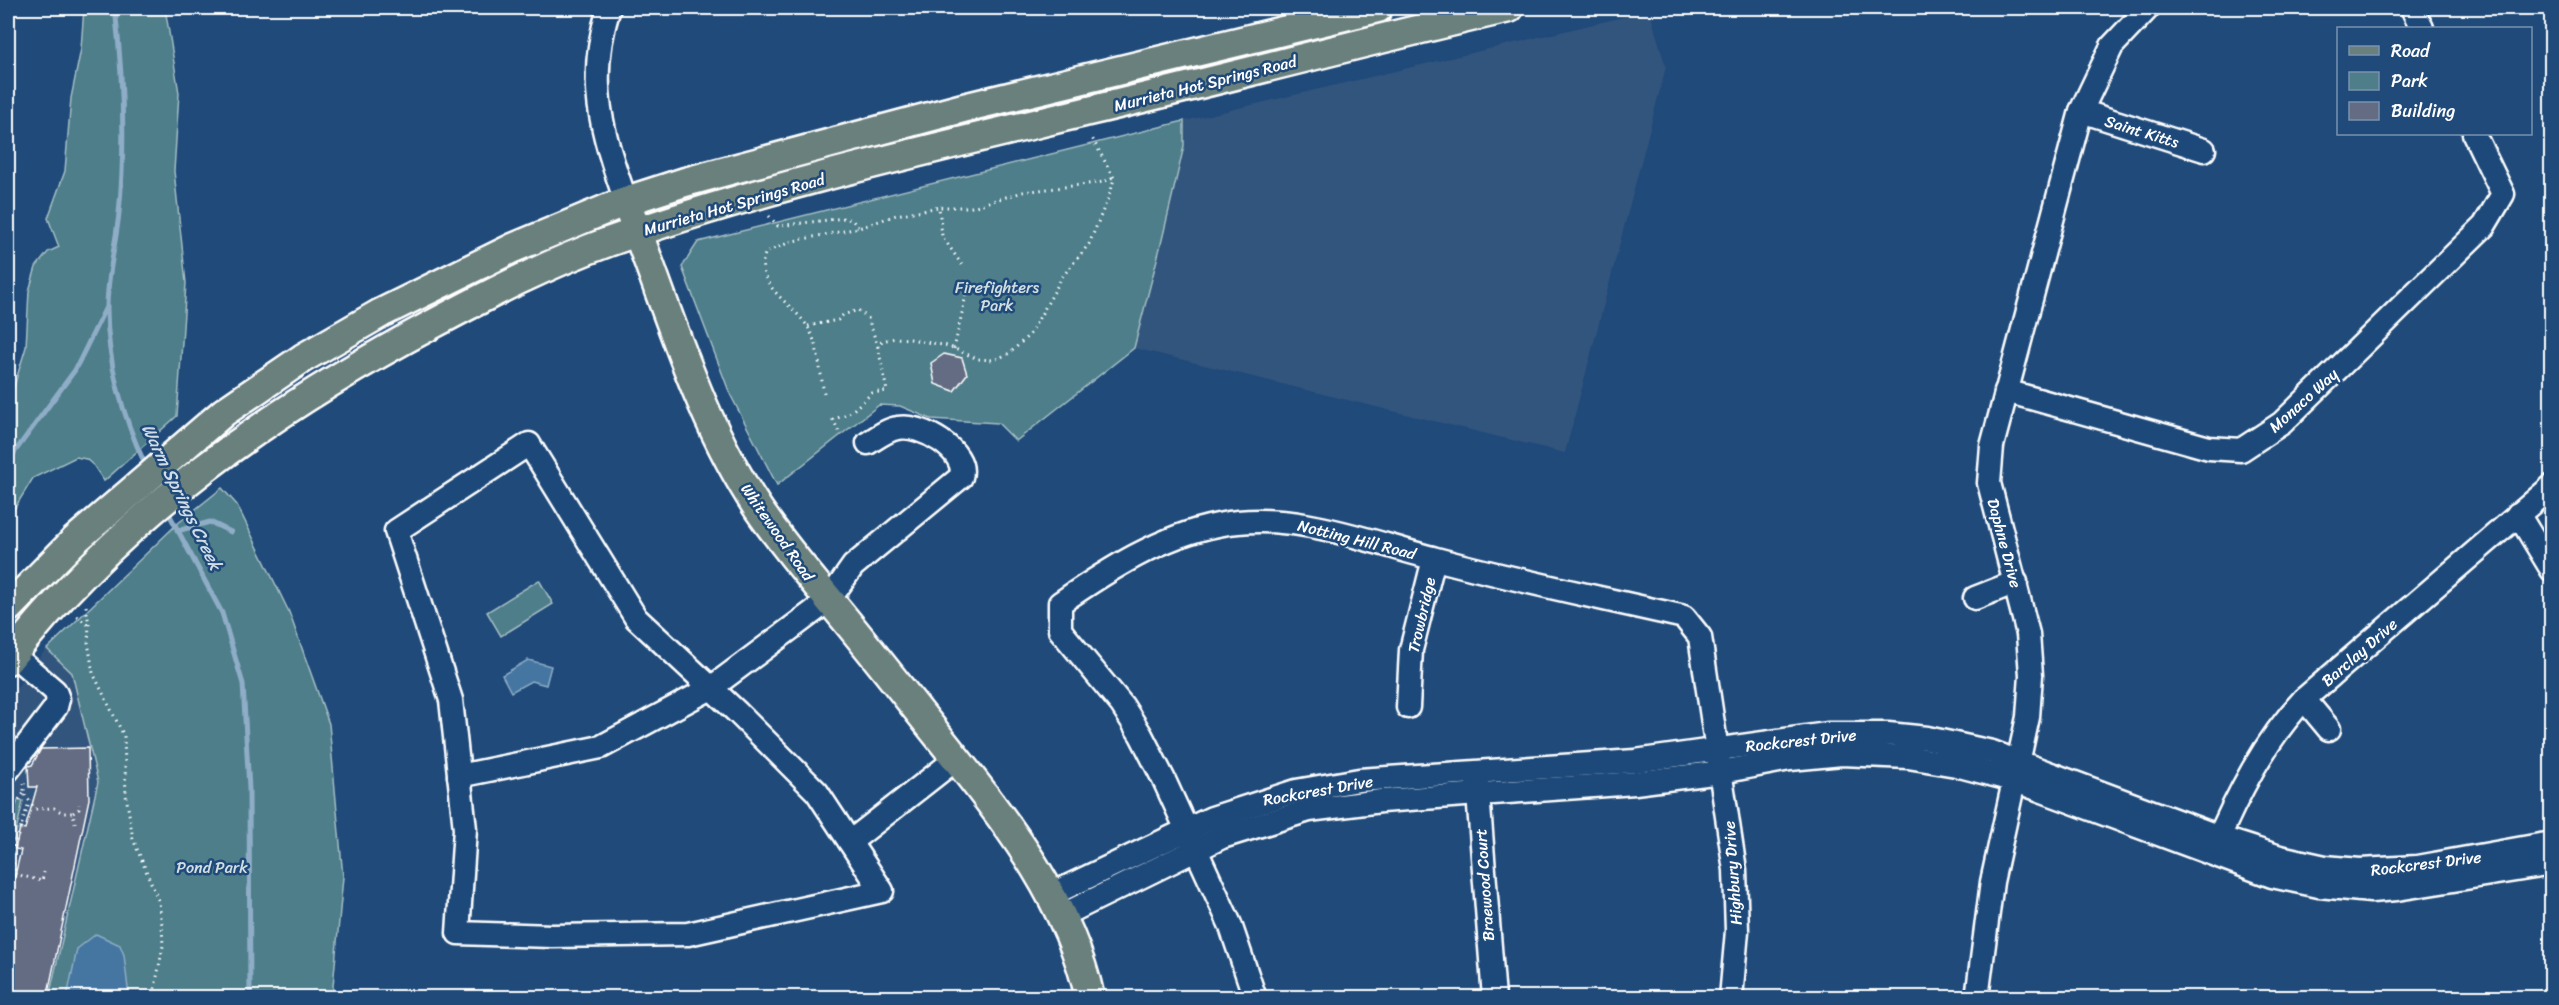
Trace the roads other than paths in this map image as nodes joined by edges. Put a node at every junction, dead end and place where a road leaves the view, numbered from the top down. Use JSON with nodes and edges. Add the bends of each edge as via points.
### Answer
{"nodes":[{"id":1,"x":609,"y":8,"type":"edge"},
{"id":2,"x":1378,"y":8,"type":"edge"},
{"id":3,"x":1509,"y":8,"type":"edge"},
{"id":4,"x":2148,"y":8,"type":"edge"},
{"id":5,"x":2412,"y":8,"type":"edge"},
{"id":6,"x":1460,"y":14,"type":"edge"},
{"id":7,"x":2422,"y":27,"type":"edge"},
{"id":8,"x":2081,"y":111,"type":"junction"},
{"id":9,"x":2474,"y":135,"type":"edge"},
{"id":10,"x":2204,"y":150,"type":"dead end"},
{"id":11,"x":626,"y":201,"type":"junction"},
{"id":12,"x":638,"y":232,"type":"junction"},
{"id":13,"x":2006,"y":391,"type":"junction"},
{"id":14,"x":868,"y":443,"type":"dead end"},
{"id":15,"x":2552,"y":486,"type":"edge"},
{"id":16,"x":2518,"y":514,"type":"junction"},
{"id":17,"x":1434,"y":559,"type":"junction"},
{"id":18,"x":2552,"y":570,"type":"edge"},
{"id":19,"x":2016,"y":582,"type":"junction"},
{"id":20,"x":1975,"y":598,"type":"dead end"},
{"id":21,"x":829,"y":600,"type":"junction"},
{"id":22,"x":8,"y":608,"type":"edge"},
{"id":23,"x":10,"y":657,"type":"edge"},
{"id":24,"x":711,"y":688,"type":"junction"},
{"id":25,"x":2304,"y":699,"type":"junction"},
{"id":26,"x":1408,"y":707,"type":"dead end"},
{"id":27,"x":2329,"y":729,"type":"dead end"},
{"id":28,"x":956,"y":759,"type":"junction"},
{"id":29,"x":1719,"y":761,"type":"junction"},
{"id":30,"x":10,"y":767,"type":"edge"},
{"id":31,"x":2015,"y":770,"type":"junction"},
{"id":32,"x":459,"y":776,"type":"junction"},
{"id":33,"x":1477,"y":783,"type":"junction"},
{"id":34,"x":1192,"y":839,"type":"junction"},
{"id":35,"x":850,"y":842,"type":"junction"},
{"id":36,"x":2552,"y":843,"type":"edge"},
{"id":37,"x":2215,"y":846,"type":"junction"},
{"id":38,"x":2552,"y":864,"type":"edge"},
{"id":39,"x":1055,"y":906,"type":"junction"},
{"id":40,"x":1090,"y":998,"type":"edge"},
{"id":41,"x":1255,"y":998,"type":"edge"},
{"id":42,"x":1494,"y":998,"type":"edge"},
{"id":43,"x":1731,"y":998,"type":"edge"},
{"id":44,"x":1977,"y":998,"type":"edge"}],
"edges":[{"from":1,"to":11,"type":"street","name":"Whitewood Road","via":[[597,58],[596,85],[604,135]]},
{"from":2,"to":11,"type":"main road","name":"Murrieta Hot Springs Road","via":[[951,111]]},
{"from":3,"to":6,"type":"main road","name":"Murrieta Hot Springs Road"},
{"from":4,"to":8,"type":"street","name":"Daphne Drive","via":[[2112,46]]},
{"from":5,"to":7,"type":"street"},
{"from":6,"to":12,"type":"main road","name":"Murrieta Hot Springs Road","via":[[692,213]]},
{"from":8,"to":10,"type":"street","name":"Saint Kitts"},
{"from":8,"to":13,"type":"street","name":"Daphne Drive"},
{"from":9,"to":13,"type":"street","name":"Monaco Way","via":[[2503,194],[2484,226],[2282,423],[2241,450],[2209,448]]},
{"from":11,"to":12,"type":"main road","name":"Whitewood Road"},
{"from":11,"to":22,"type":"main road","name":"Murrieta Hot Springs Road","via":[[513,248],[381,313],[303,358],[224,412],[186,444],[44,570]]},
{"from":12,"to":21,"type":"main road","name":"Whitewood Road","via":[[723,450],[759,510]]},
{"from":12,"to":23,"type":"main road","name":"Murrieta Hot Springs Road","via":[[529,275],[395,344],[276,416],[197,474],[134,528],[72,588]]},
{"from":13,"to":19,"type":"street","name":"Daphne Drive","via":[[1992,446],[1989,483]]},
{"from":14,"to":21,"type":"street","via":[[898,428],[923,431],[960,459],[961,477],[853,566]]},
{"from":15,"to":16,"type":"street","name":"Barclay Drive"},
{"from":16,"to":18,"type":"street"},
{"from":16,"to":25,"type":"street","name":"Barclay Drive"},
{"from":17,"to":26,"type":"street","name":"Trowbridge","via":[[1411,650]]},
{"from":17,"to":29,"type":"street","name":"Notting Hill Road","via":[[1683,617],[1700,637]]},
{"from":17,"to":34,"type":"street","name":"Notting Hill Road","via":[[1336,531],[1292,523],[1219,525],[1183,534],[1105,572],[1060,603],[1060,630],[1142,735]]},
{"from":19,"to":20,"type":"street"},
{"from":19,"to":31,"type":"street","name":"Daphne Drive","via":[[2028,634],[2031,675],[2028,717]]},
{"from":21,"to":24,"type":"street"},
{"from":21,"to":28,"type":"main road","name":"Whitewood Road"},
{"from":23,"to":30,"type":"street","via":[[55,691],[58,699]]},
{"from":24,"to":32,"type":"street","via":[[602,747]]},
{"from":24,"to":32,"type":"street","via":[[636,618],[529,444],[396,531],[451,700]]},
{"from":24,"to":35,"type":"street","via":[[817,792]]},
{"from":25,"to":27,"type":"street"},
{"from":25,"to":37,"type":"street","name":"Barclay Drive","via":[[2285,719],[2259,759]]},
{"from":28,"to":35,"type":"street"},
{"from":28,"to":39,"type":"main road","name":"Whitewood Road","via":[[1027,851]]},
{"from":29,"to":31,"type":"street","name":"Rockcrest Drive","via":[[1827,734],[1888,734],[1964,744]]},
{"from":29,"to":33,"type":"street","name":"Rockcrest Drive","via":[[1635,783]]},
{"from":29,"to":43,"type":"street","name":"Highbury Drive","via":[[1735,870],[1737,931]]},
{"from":31,"to":37,"type":"street","name":"Rockcrest Drive"},
{"from":31,"to":44,"type":"street","name":"Daphne Drive","via":[[1992,882]]},
{"from":32,"to":35,"type":"street","via":[[465,829],[458,933],[688,934],[882,891]]},
{"from":33,"to":34,"type":"street","name":"Rockcrest Drive","via":[[1309,810]]},
{"from":33,"to":42,"type":"street","name":"Braewood Court"},
{"from":34,"to":39,"type":"street","name":"Rockcrest Drive"},
{"from":34,"to":41,"type":"street","name":"Notting Hill Road","via":[[1230,924]]},
{"from":36,"to":37,"type":"street","name":"Rockcrest Drive","via":[[2417,867],[2360,870]]},
{"from":37,"to":38,"type":"street","name":"Rockcrest Drive","via":[[2272,876],[2371,891]]},
{"from":39,"to":40,"type":"main road","name":"Whitewood Road","via":[[1077,952]]}]}
